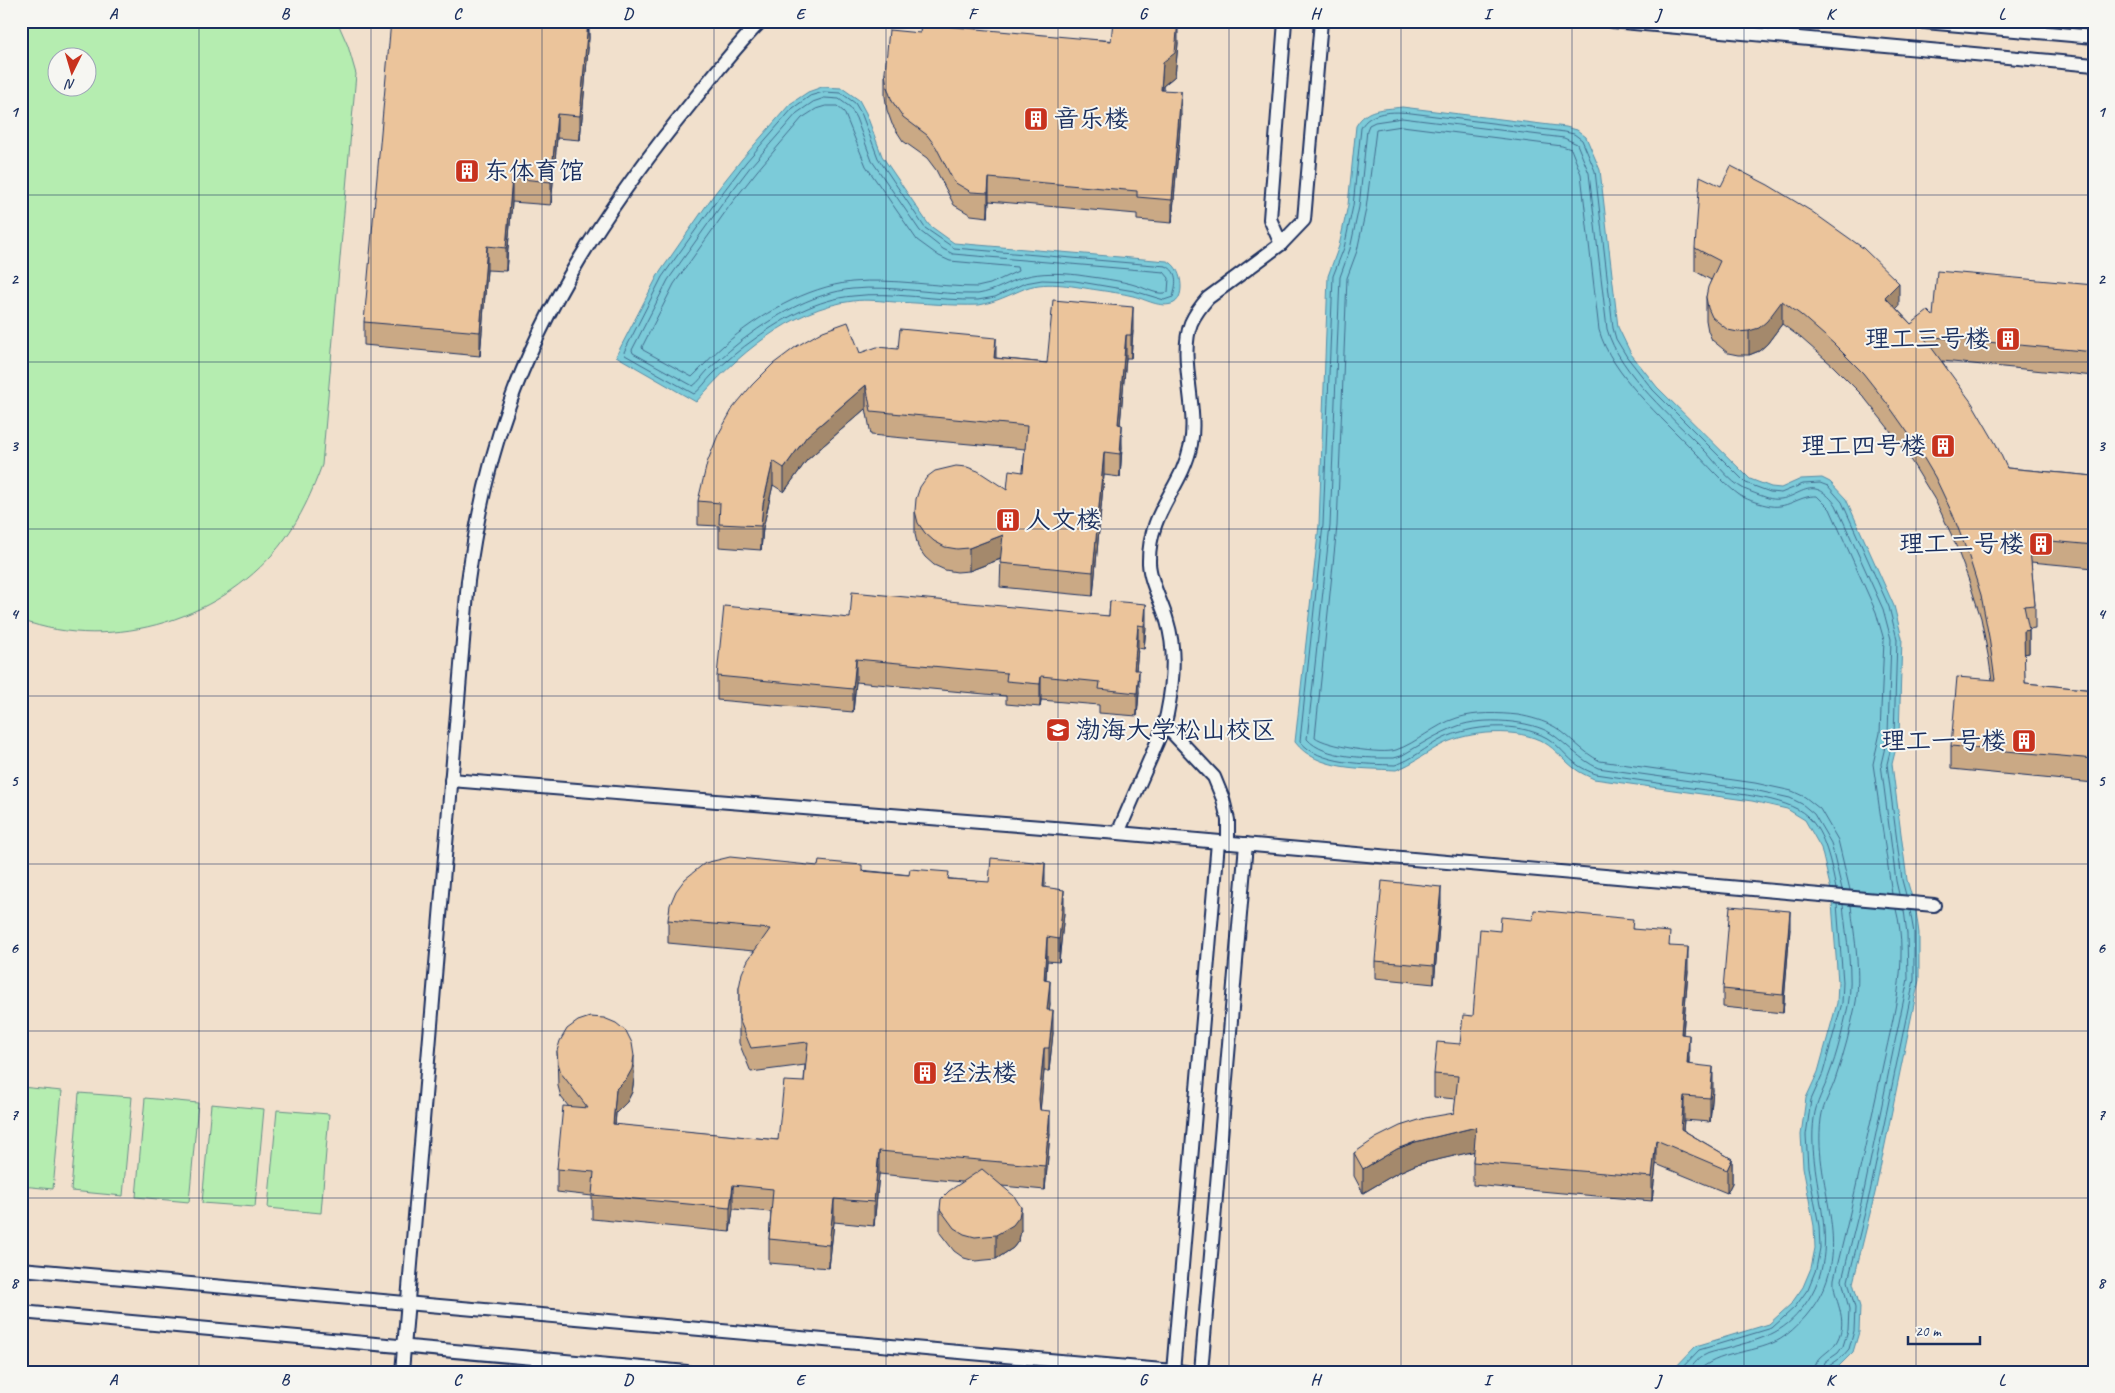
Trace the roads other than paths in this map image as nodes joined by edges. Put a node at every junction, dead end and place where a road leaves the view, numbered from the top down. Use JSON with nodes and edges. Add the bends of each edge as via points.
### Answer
{"nodes":[{"id":1,"x":762,"y":21,"type":"edge"},
{"id":2,"x":1286,"y":21,"type":"edge"},
{"id":3,"x":1321,"y":21,"type":"edge"},
{"id":4,"x":1612,"y":21,"type":"edge"},
{"id":5,"x":1914,"y":21,"type":"edge"},
{"id":6,"x":2094,"y":37,"type":"edge"},
{"id":7,"x":2094,"y":65,"type":"edge"},
{"id":8,"x":1282,"y":244,"type":"junction"},
{"id":9,"x":1164,"y":724,"type":"junction"},
{"id":10,"x":451,"y":780,"type":"junction"},
{"id":11,"x":1118,"y":833,"type":"junction"},
{"id":12,"x":1223,"y":842,"type":"junction"},
{"id":13,"x":1246,"y":844,"type":"junction"},
{"id":14,"x":1934,"y":905,"type":"dead end"},
{"id":15,"x":21,"y":1269,"type":"edge"},
{"id":16,"x":408,"y":1303,"type":"junction"},
{"id":17,"x":21,"y":1312,"type":"edge"},
{"id":18,"x":405,"y":1347,"type":"junction"},
{"id":19,"x":1177,"y":1371,"type":"edge"},
{"id":20,"x":402,"y":1372,"type":"edge"},
{"id":21,"x":687,"y":1372,"type":"edge"},
{"id":22,"x":1201,"y":1372,"type":"edge"}],
"edges":[{"from":1,"to":10,"type":"lane","via":[[646,160],[616,203],[559,293],[522,369],[494,449],[474,536]]},
{"from":2,"to":8,"type":"lane","via":[[1270,219]]},
{"from":3,"to":8,"type":"lane","via":[[1304,220]]},
{"from":4,"to":7,"type":"lane"},
{"from":5,"to":6,"type":"lane"},
{"from":8,"to":9,"type":"lane","via":[[1208,298],[1198,310],[1188,334],[1191,444],[1185,464],[1157,517],[1150,545],[1150,574],[1172,642],[1172,672]]},
{"from":9,"to":11,"type":"lane"},
{"from":9,"to":12,"type":"lane","via":[[1214,776],[1228,820]]},
{"from":10,"to":11,"type":"lane"},
{"from":10,"to":16,"type":"lane"},
{"from":11,"to":12,"type":"lane"},
{"from":12,"to":13,"type":"lane"},
{"from":12,"to":19,"type":"lane"},
{"from":13,"to":14,"type":"lane"},
{"from":13,"to":22,"type":"lane"},
{"from":15,"to":16,"type":"lane"},
{"from":16,"to":18,"type":"lane"},
{"from":16,"to":19,"type":"lane"},
{"from":17,"to":18,"type":"lane"},
{"from":18,"to":20,"type":"lane"},
{"from":18,"to":21,"type":"lane"}]}
